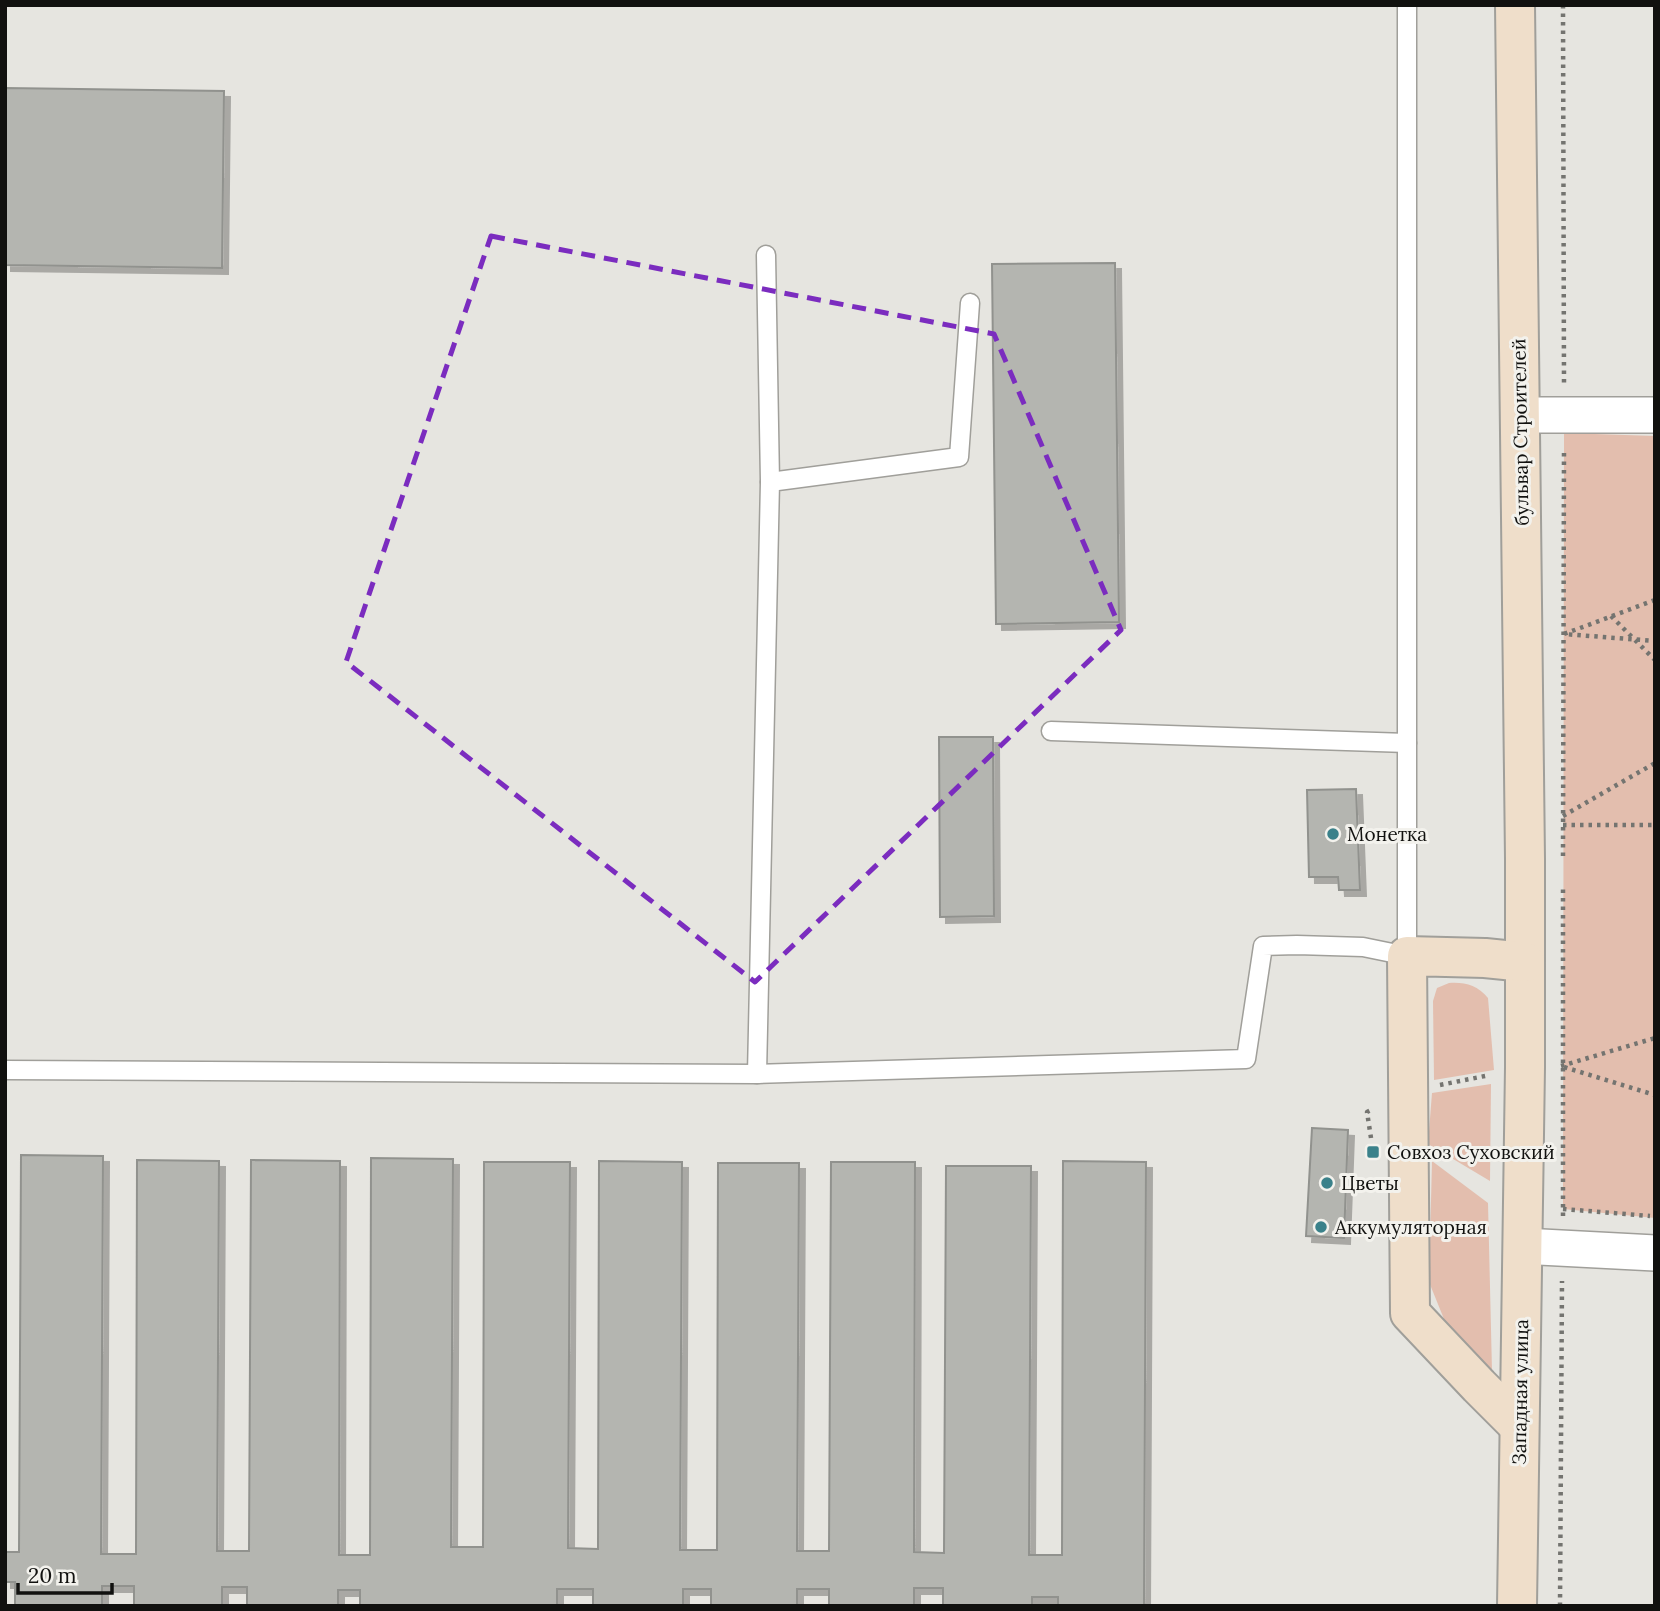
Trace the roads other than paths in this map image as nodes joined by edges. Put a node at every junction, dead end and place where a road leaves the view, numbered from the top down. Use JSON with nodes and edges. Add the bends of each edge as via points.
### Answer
{"nodes":[{"id":1,"x":1407,"y":5,"type":"edge"},
{"id":2,"x":1514,"y":5,"type":"edge"},
{"id":3,"x":766,"y":255,"type":"dead end"},
{"id":4,"x":970,"y":303,"type":"dead end"},
{"id":5,"x":1519,"y":415,"type":"junction"},
{"id":6,"x":1655,"y":415,"type":"edge"},
{"id":7,"x":770,"y":482,"type":"junction"},
{"id":8,"x":1051,"y":731,"type":"dead end"},
{"id":9,"x":1407,"y":743,"type":"junction"},
{"id":10,"x":1407,"y":956,"type":"junction"},
{"id":11,"x":1525,"y":962,"type":"junction"},
{"id":12,"x":5,"y":1070,"type":"edge"},
{"id":13,"x":757,"y":1074,"type":"junction"},
{"id":14,"x":1523,"y":1179,"type":"joint"},
{"id":15,"x":1522,"y":1246,"type":"junction"},
{"id":16,"x":1655,"y":1253,"type":"edge"},
{"id":17,"x":1519,"y":1426,"type":"junction"},
{"id":18,"x":1517,"y":1606,"type":"edge"}],
"edges":[{"from":1,"to":9,"type":"lane"},
{"from":2,"to":5,"type":"main road","name":"бульвар Строителей"},
{"from":3,"to":7,"type":"lane"},
{"from":4,"to":7,"type":"lane","via":[[959,457]]},
{"from":5,"to":6,"type":"street"},
{"from":5,"to":11,"type":"main road","name":"бульвар Строителей"},
{"from":7,"to":13,"type":"lane"},
{"from":8,"to":9,"type":"lane"},
{"from":9,"to":10,"type":"lane"},
{"from":10,"to":11,"type":"main road"},
{"from":10,"to":13,"type":"lane","via":[[1363,947],[1263,946],[1246,1059]]},
{"from":10,"to":17,"type":"main road","via":[[1410,1313]]},
{"from":11,"to":14,"type":"main road","name":"бульвар Строителей"},
{"from":12,"to":13,"type":"lane"},
{"from":14,"to":15,"type":"main road","name":"Западная улица"},
{"from":15,"to":16,"type":"street"},
{"from":15,"to":17,"type":"main road","name":"Западная улица"},
{"from":17,"to":18,"type":"main road","name":"Западная улица"}]}
